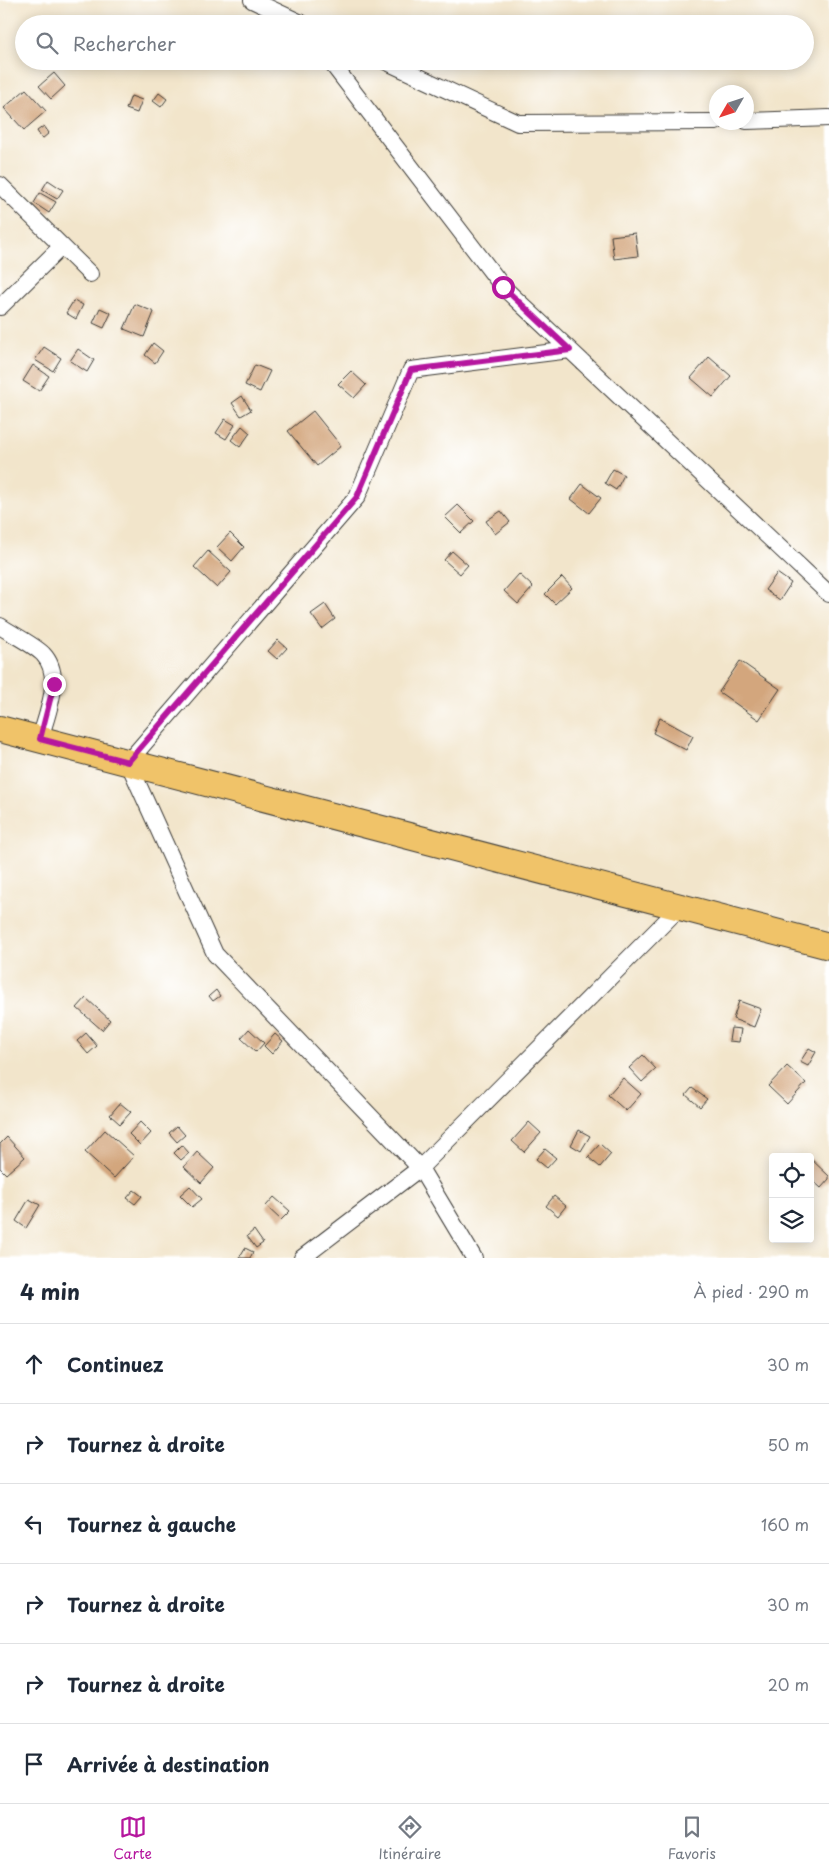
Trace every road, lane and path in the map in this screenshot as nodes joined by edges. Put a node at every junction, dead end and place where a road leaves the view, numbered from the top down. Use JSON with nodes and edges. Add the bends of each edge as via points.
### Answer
{"nodes":[{"id":1,"x":252,"y":0,"type":"edge"},
{"id":2,"x":285,"y":15,"type":"edge"},
{"id":3,"x":337,"y":70,"type":"edge"},
{"id":4,"x":404,"y":70,"type":"edge"},
{"id":5,"x":829,"y":118,"type":"edge"},
{"id":6,"x":754,"y":121,"type":"edge"},
{"id":7,"x":709,"y":122,"type":"edge"},
{"id":8,"x":0,"y":184,"type":"edge"},
{"id":9,"x":62,"y":246,"type":"junction"},
{"id":10,"x":90,"y":274,"type":"dead end"},
{"id":11,"x":0,"y":307,"type":"edge"},
{"id":12,"x":570,"y":350,"type":"junction"},
{"id":13,"x":829,"y":594,"type":"edge"},
{"id":14,"x":0,"y":626,"type":"edge"},
{"id":15,"x":0,"y":728,"type":"edge"},
{"id":16,"x":40,"y":739,"type":"junction"},
{"id":17,"x":128,"y":762,"type":"junction"},
{"id":18,"x":680,"y":907,"type":"junction"},
{"id":19,"x":829,"y":946,"type":"edge"},
{"id":20,"x":420,"y":1168,"type":"junction"},
{"id":21,"x":302,"y":1258,"type":"edge"},
{"id":22,"x":474,"y":1258,"type":"edge"}],
"edges":[{"from":1,"to":2,"type":"street"},
{"from":3,"to":12,"type":"street","via":[[503,287]]},
{"from":4,"to":7,"type":"street","via":[[518,123]]},
{"from":5,"to":6,"type":"street"},
{"from":8,"to":9,"type":"street"},
{"from":9,"to":10,"type":"street"},
{"from":9,"to":11,"type":"street"},
{"from":12,"to":13,"type":"street"},
{"from":12,"to":17,"type":"street","via":[[411,370],[357,497]]},
{"from":14,"to":16,"type":"street","via":[[42,654],[53,670],[54,684]]},
{"from":15,"to":16,"type":"main road"},
{"from":16,"to":17,"type":"main road"},
{"from":17,"to":18,"type":"main road"},
{"from":17,"to":20,"type":"street","via":[[215,954]]},
{"from":18,"to":19,"type":"main road"},
{"from":18,"to":20,"type":"street"},
{"from":20,"to":21,"type":"street"},
{"from":20,"to":22,"type":"street"}]}
